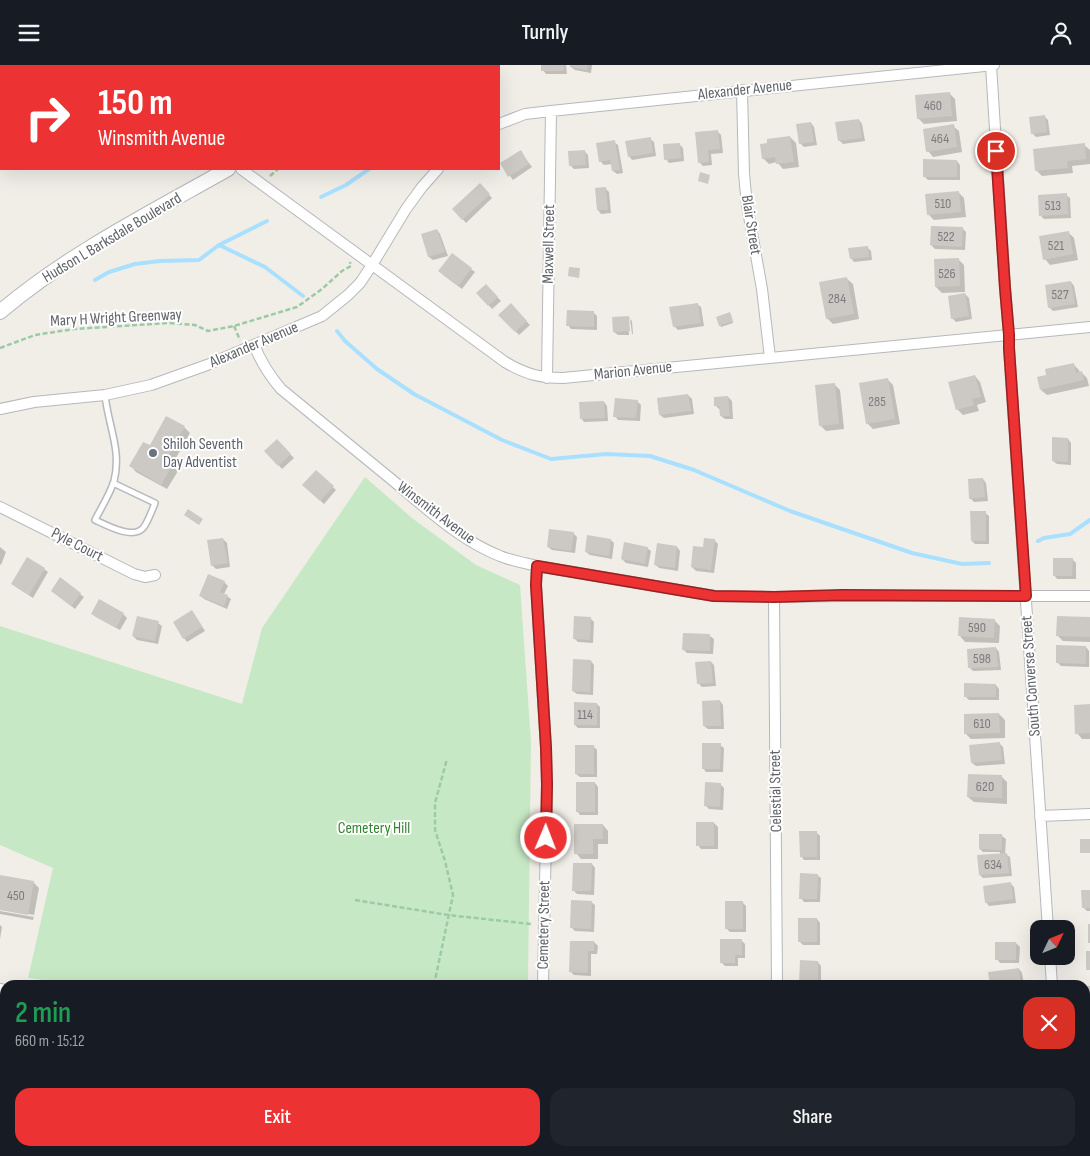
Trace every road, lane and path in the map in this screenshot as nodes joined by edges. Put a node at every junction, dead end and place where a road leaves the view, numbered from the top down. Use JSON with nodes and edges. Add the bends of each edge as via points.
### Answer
{"nodes":[{"id":1,"x":992,"y":65,"type":"edge"},
{"id":2,"x":742,"y":90,"type":"junction"},
{"id":3,"x":551,"y":111,"type":"junction"},
{"id":4,"x":500,"y":124,"type":"edge"},
{"id":5,"x":226,"y":170,"type":"edge"},
{"id":6,"x":242,"y":170,"type":"edge"},
{"id":7,"x":277,"y":170,"type":"edge"},
{"id":8,"x":437,"y":170,"type":"edge"},
{"id":9,"x":270,"y":177,"type":"dead end"},
{"id":10,"x":372,"y":265,"type":"junction"},
{"id":11,"x":351,"y":266,"type":"dead end"},
{"id":12,"x":0,"y":312,"type":"edge"},
{"id":13,"x":234,"y":325,"type":"junction"},
{"id":14,"x":1090,"y":327,"type":"edge"},
{"id":15,"x":1009,"y":335,"type":"junction"},
{"id":16,"x":254,"y":345,"type":"junction"},
{"id":17,"x":0,"y":347,"type":"edge"},
{"id":18,"x":243,"y":349,"type":"junction"},
{"id":19,"x":770,"y":358,"type":"junction"},
{"id":20,"x":547,"y":378,"type":"junction"},
{"id":21,"x":105,"y":395,"type":"junction"},
{"id":22,"x":0,"y":409,"type":"edge"},
{"id":23,"x":114,"y":483,"type":"junction"},
{"id":24,"x":0,"y":507,"type":"edge"},
{"id":25,"x":537,"y":566,"type":"junction"},
{"id":26,"x":155,"y":575,"type":"dead end"},
{"id":27,"x":1026,"y":596,"type":"junction"},
{"id":28,"x":1090,"y":596,"type":"edge"},
{"id":29,"x":774,"y":597,"type":"junction"},
{"id":30,"x":447,"y":759,"type":"dead end"},
{"id":31,"x":1090,"y":814,"type":"edge"},
{"id":32,"x":1040,"y":815,"type":"junction"},
{"id":33,"x":355,"y":900,"type":"dead end"},
{"id":34,"x":448,"y":915,"type":"junction"},
{"id":35,"x":1047,"y":920,"type":"edge"},
{"id":36,"x":531,"y":924,"type":"dead end"},
{"id":37,"x":1051,"y":965,"type":"edge"},
{"id":38,"x":435,"y":980,"type":"edge"},
{"id":39,"x":543,"y":980,"type":"edge"},
{"id":40,"x":777,"y":980,"type":"edge"},
{"id":41,"x":1052,"y":980,"type":"edge"}],
"edges":[{"from":1,"to":2,"type":"street","name":"Alexander Avenue"},
{"from":1,"to":15,"type":"street","name":"South Converse Street"},
{"from":2,"to":3,"type":"street","name":"Alexander Avenue"},
{"from":2,"to":19,"type":"street","name":"Blair Street","via":[[746,197]]},
{"from":3,"to":4,"type":"street","name":"Alexander Avenue","via":[[525,114]]},
{"from":3,"to":20,"type":"street","name":"Maxwell Street"},
{"from":5,"to":12,"type":"street","name":"Hudson L Barksdale Boulevard","via":[[91,247],[48,274]]},
{"from":6,"to":10,"type":"street","name":"Marion Avenue"},
{"from":7,"to":9,"type":"path"},
{"from":8,"to":10,"type":"street","name":"Alexander Avenue","via":[[406,209]]},
{"from":10,"to":16,"type":"street","name":"Alexander Avenue","via":[[360,283],[322,316]]},
{"from":10,"to":20,"type":"street","name":"Marion Avenue","via":[[505,362],[525,373]]},
{"from":11,"to":13,"type":"path","name":"Mary H Wright Greenway","via":[[297,307]]},
{"from":13,"to":17,"type":"path","name":"Mary H Wright Greenway","via":[[208,331],[194,325],[169,323],[74,329],[35,335]]},
{"from":13,"to":18,"type":"path"},
{"from":14,"to":15,"type":"street","name":"Marion Avenue"},
{"from":15,"to":19,"type":"street","name":"Marion Avenue"},
{"from":15,"to":27,"type":"street","name":"South Converse Street"},
{"from":16,"to":18,"type":"street","name":"Alexander Avenue"},
{"from":16,"to":25,"type":"street","name":"Winsmith Avenue","via":[[262,364],[282,389],[451,528],[500,556]]},
{"from":18,"to":21,"type":"street","name":"Alexander Avenue","via":[[151,385]]},
{"from":19,"to":20,"type":"street","name":"Marion Avenue"},
{"from":21,"to":22,"type":"street","name":"Alexander Avenue"},
{"from":21,"to":23,"type":"lane","via":[[115,441],[117,464]]},
{"from":23,"to":23,"type":"lane","via":[[95,520],[118,531],[138,532],[144,528],[155,503]]},
{"from":24,"to":26,"type":"street","name":"Pyle Court","via":[[134,574]]},
{"from":25,"to":29,"type":"street","name":"Winsmith Avenue","via":[[714,596]]},
{"from":25,"to":39,"type":"street","name":"Cemetery Street","via":[[547,784]]},
{"from":27,"to":28,"type":"street","name":"Winsmith Avenue"},
{"from":27,"to":29,"type":"street","name":"Winsmith Avenue"},
{"from":27,"to":32,"type":"street","name":"South Converse Street"},
{"from":29,"to":40,"type":"street","name":"Celestial Street"},
{"from":30,"to":34,"type":"path","via":[[435,803],[435,830],[453,895]]},
{"from":31,"to":32,"type":"street"},
{"from":32,"to":35,"type":"street","name":"South Converse Street"},
{"from":33,"to":34,"type":"path"},
{"from":34,"to":36,"type":"path"},
{"from":34,"to":38,"type":"path"},
{"from":37,"to":41,"type":"street"}]}
